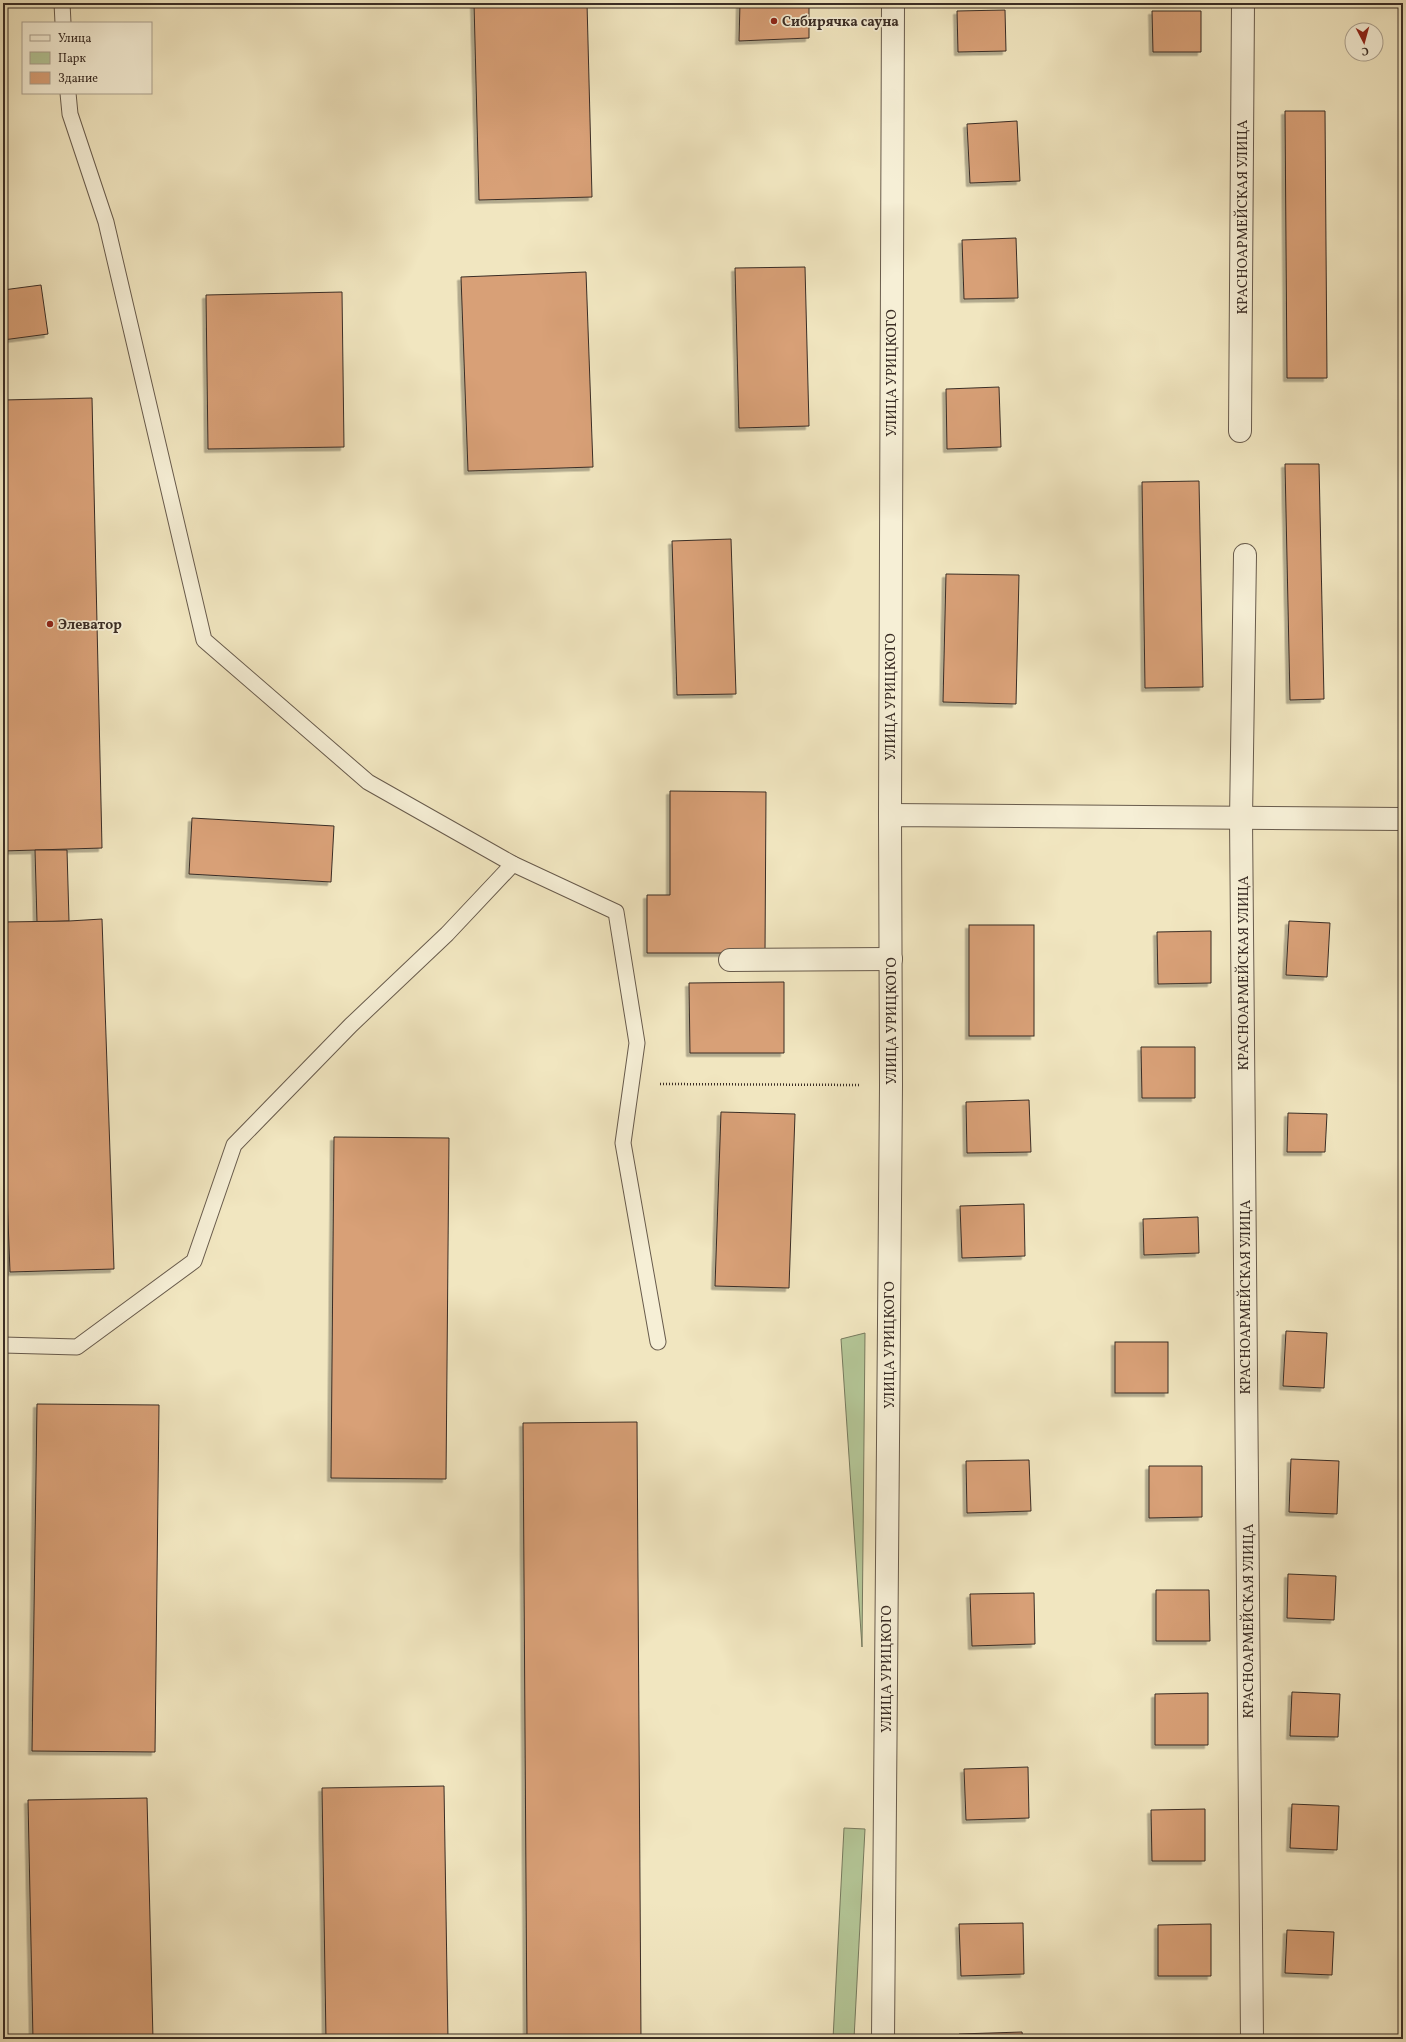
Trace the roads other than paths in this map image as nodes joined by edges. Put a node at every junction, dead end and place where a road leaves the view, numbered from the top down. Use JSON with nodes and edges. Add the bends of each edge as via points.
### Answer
{"nodes":[{"id":1,"x":62,"y":3,"type":"edge"},
{"id":2,"x":893,"y":3,"type":"edge"},
{"id":3,"x":1244,"y":3,"type":"edge"},
{"id":4,"x":63,"y":22,"type":"edge"},
{"id":5,"x":68,"y":94,"type":"edge"},
{"id":6,"x":1240,"y":431,"type":"dead end"},
{"id":7,"x":1245,"y":555,"type":"dead end"},
{"id":8,"x":890,"y":815,"type":"junction"},
{"id":9,"x":1241,"y":819,"type":"junction"},
{"id":10,"x":1403,"y":819,"type":"edge"},
{"id":11,"x":513,"y":864,"type":"junction"},
{"id":12,"x":891,"y":959,"type":"junction"},
{"id":13,"x":730,"y":960,"type":"dead end"},
{"id":14,"x":658,"y":1342,"type":"dead end"},
{"id":15,"x":3,"y":1345,"type":"edge"},
{"id":16,"x":884,"y":2039,"type":"edge"},
{"id":17,"x":1252,"y":2039,"type":"edge"}],
"edges":[{"from":1,"to":4,"type":"lane"},
{"from":2,"to":8,"type":"street","name":"УЛИЦА УРИЦКОГО"},
{"from":3,"to":6,"type":"street","name":"КРАСНОАРМЕЙСКАЯ УЛИЦА"},
{"from":5,"to":11,"type":"lane","via":[[70,114],[106,222],[204,640],[368,782]]},
{"from":7,"to":9,"type":"street","name":"КРАСНОАРМЕЙСКАЯ УЛИЦА"},
{"from":8,"to":9,"type":"street"},
{"from":8,"to":12,"type":"street","name":"УЛИЦА УРИЦКОГО"},
{"from":9,"to":10,"type":"street"},
{"from":9,"to":17,"type":"street","name":"КРАСНОАРМЕЙСКАЯ УЛИЦА"},
{"from":11,"to":14,"type":"lane","via":[[616,912],[637,1043],[623,1143]]},
{"from":11,"to":15,"type":"lane","via":[[447,934],[351,1025],[234,1145],[194,1262],[77,1347]]},
{"from":12,"to":13,"type":"street"},
{"from":12,"to":16,"type":"street","name":"УЛИЦА УРИЦКОГО"}]}
